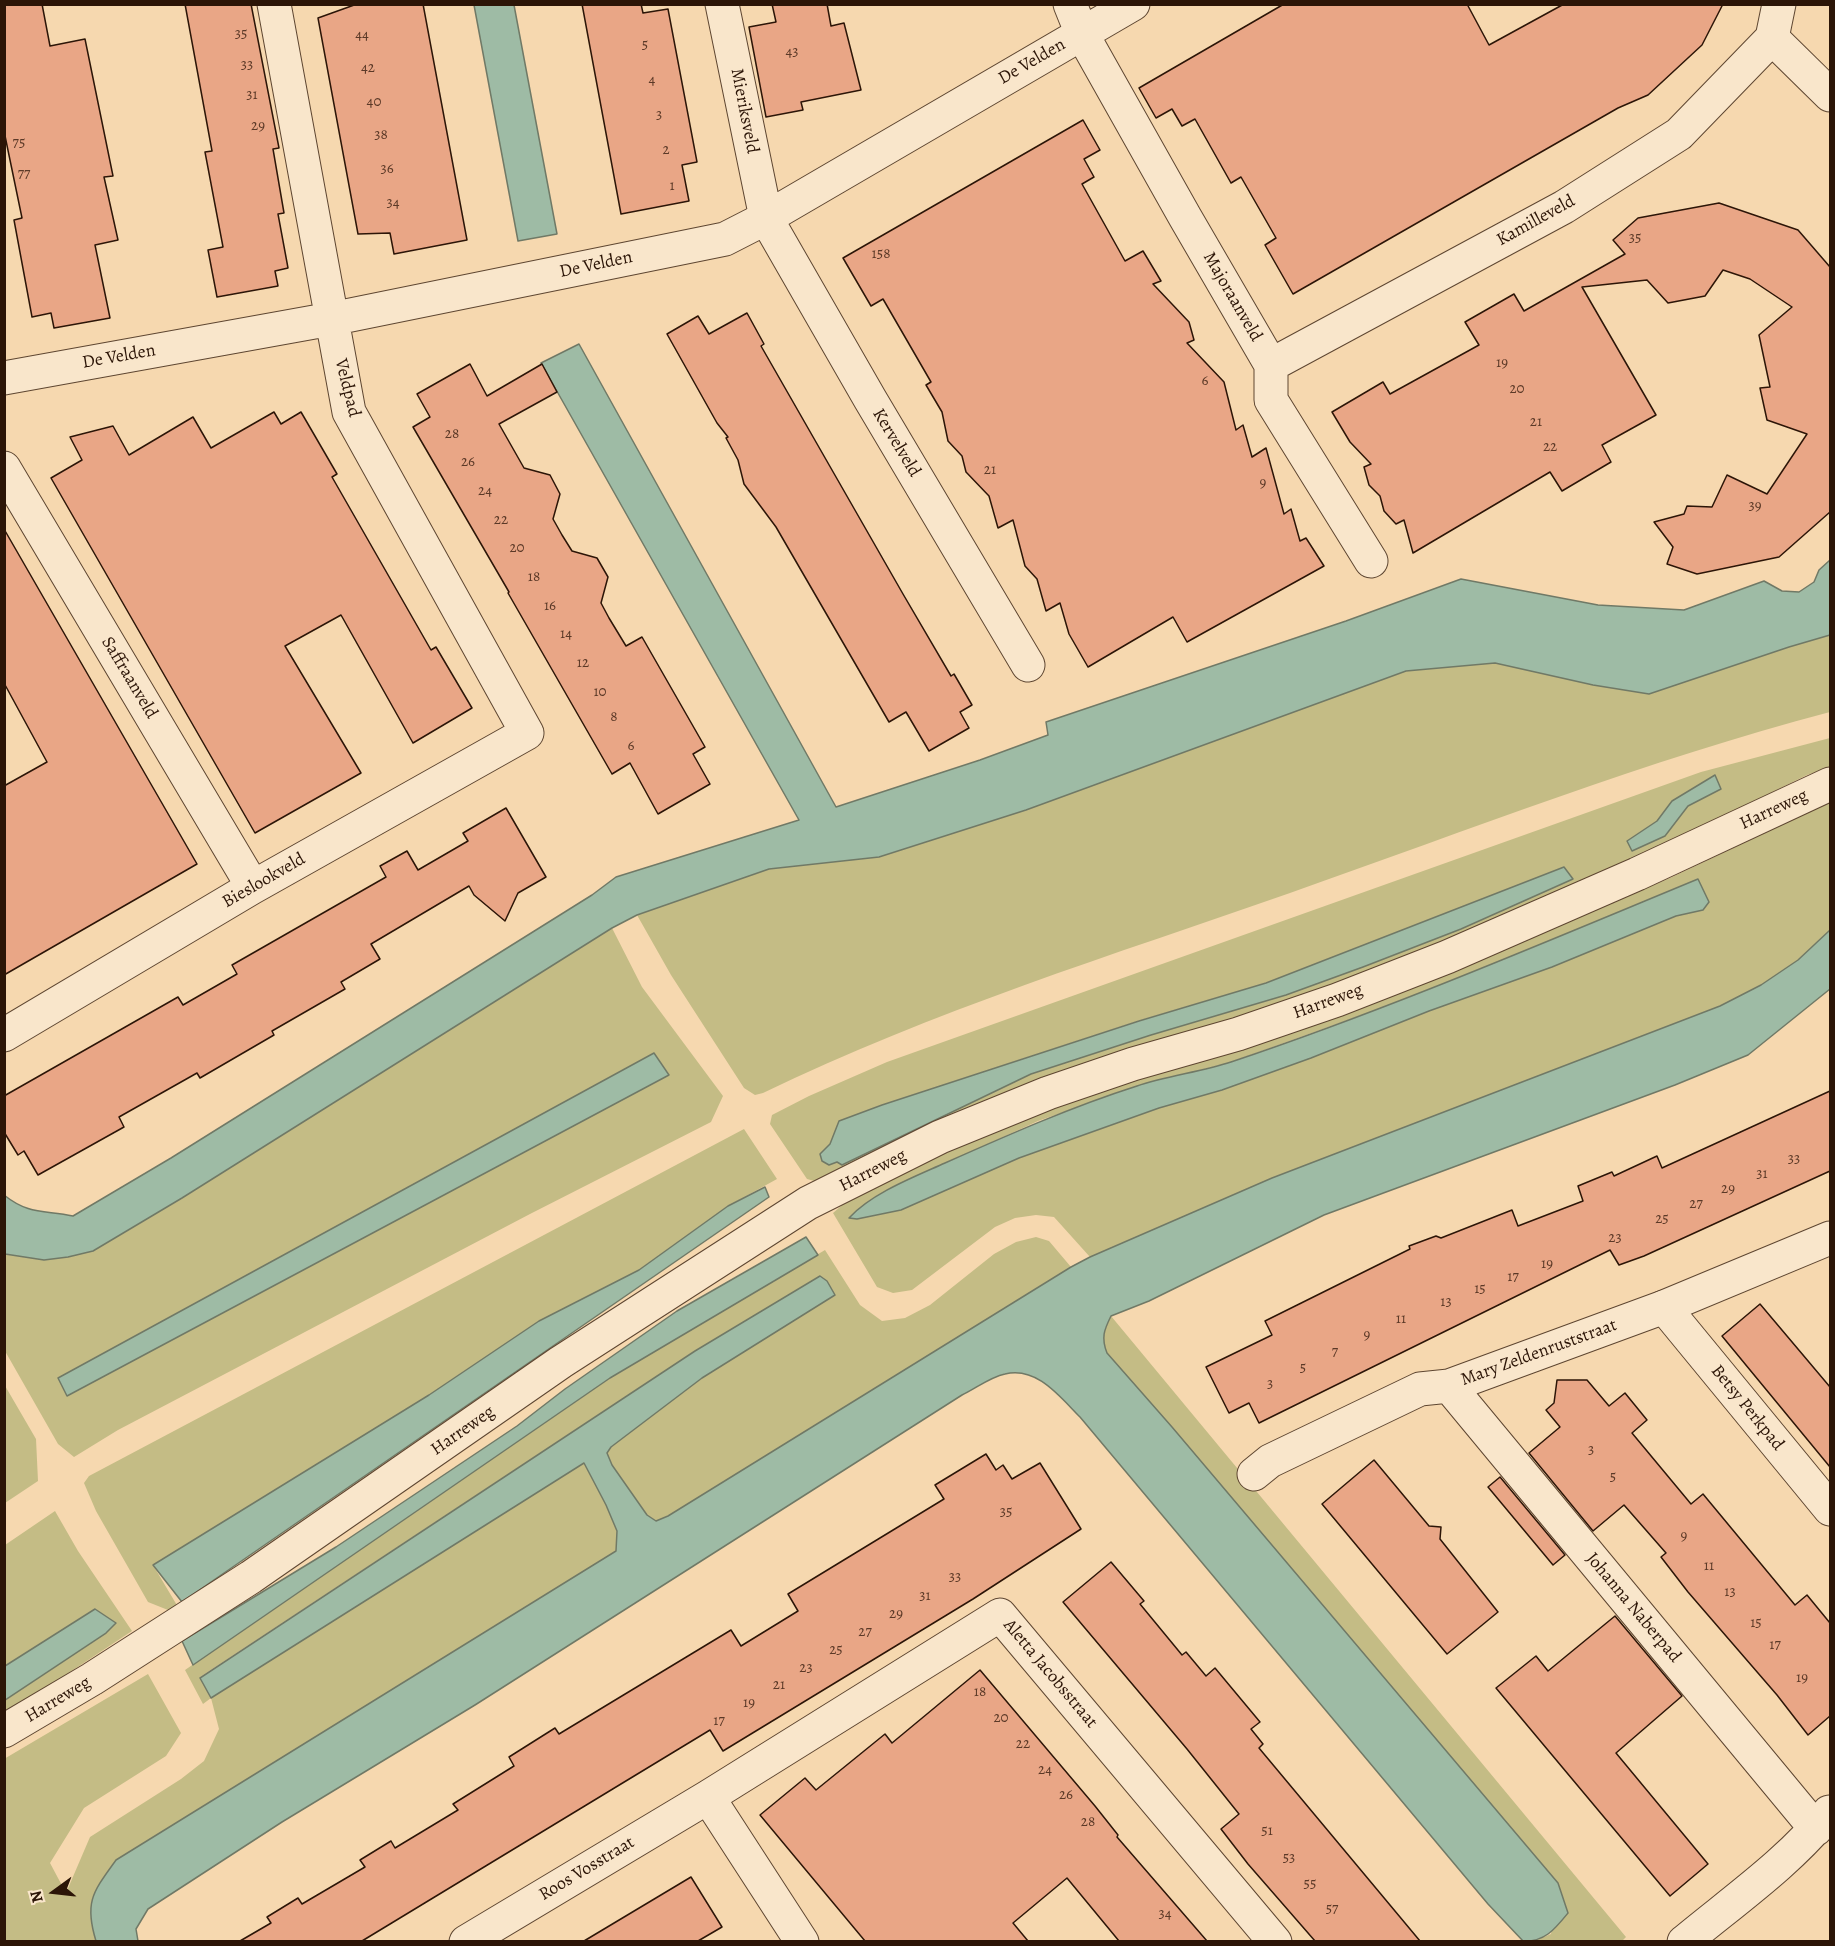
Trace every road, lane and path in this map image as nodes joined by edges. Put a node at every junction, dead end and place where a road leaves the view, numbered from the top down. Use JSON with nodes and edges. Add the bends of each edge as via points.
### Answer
{"nodes":[{"id":1,"x":274,"y":4,"type":"edge"},
{"id":2,"x":722,"y":4,"type":"edge"},
{"id":3,"x":1133,"y":4,"type":"edge"},
{"id":4,"x":1779,"y":4,"type":"edge"},
{"id":5,"x":1076,"y":19,"type":"edge"},
{"id":6,"x":1772,"y":38,"type":"junction"},
{"id":7,"x":1830,"y":95,"type":"edge"},
{"id":8,"x":766,"y":218,"type":"junction"},
{"id":9,"x":331,"y":319,"type":"junction"},
{"id":10,"x":1271,"y":365,"type":"junction"},
{"id":11,"x":4,"y":378,"type":"edge"},
{"id":12,"x":4,"y":468,"type":"edge"},
{"id":13,"x":1371,"y":561,"type":"dead end"},
{"id":14,"x":1028,"y":665,"type":"dead end"},
{"id":15,"x":526,"y":733,"type":"joint"},
{"id":16,"x":1830,"y":784,"type":"edge"},
{"id":17,"x":253,"y":887,"type":"junction"},
{"id":18,"x":4,"y":1035,"type":"edge"},
{"id":19,"x":1830,"y":1238,"type":"edge"},
{"id":20,"x":1664,"y":1306,"type":"junction"},
{"id":21,"x":1449,"y":1386,"type":"junction"},
{"id":22,"x":1254,"y":1474,"type":"dead end"},
{"id":23,"x":1830,"y":1509,"type":"edge"},
{"id":24,"x":4,"y":1731,"type":"edge"},
{"id":25,"x":708,"y":1797,"type":"junction"},
{"id":26,"x":1823,"y":1820,"type":"edge"},
{"id":27,"x":466,"y":1941,"type":"edge"},
{"id":28,"x":802,"y":1941,"type":"edge"},
{"id":29,"x":1275,"y":1941,"type":"edge"},
{"id":30,"x":1684,"y":1941,"type":"edge"}],
"edges":[{"from":1,"to":9,"type":"street","name":"Veldpad"},
{"from":2,"to":8,"type":"street","name":"Mieriksveld"},
{"from":3,"to":5,"type":"street","name":"De Velden"},
{"from":4,"to":6,"type":"street"},
{"from":5,"to":8,"type":"street","name":"De Velden"},
{"from":5,"to":10,"type":"street","name":"Majoraanveld"},
{"from":6,"to":7,"type":"street"},
{"from":6,"to":10,"type":"street","name":"Kamilleveld","via":[[1679,134],[1564,207]]},
{"from":8,"to":9,"type":"street","name":"De Velden","via":[[725,239]]},
{"from":8,"to":14,"type":"street","name":"Kervelveld"},
{"from":9,"to":11,"type":"street","name":"De Velden"},
{"from":9,"to":15,"type":"street","name":"Veldpad","via":[[349,412]]},
{"from":10,"to":13,"type":"street","via":[[1271,400]]},
{"from":12,"to":17,"type":"street","name":"Saffraanveld"},
{"from":15,"to":17,"type":"street","name":"Bieslookveld"},
{"from":16,"to":24,"type":"street","name":"Harreweg","via":[[1447,957],[1249,1030],[1048,1093],[940,1137],[808,1203],[561,1362],[242,1584]]},
{"from":17,"to":18,"type":"street","name":"Bieslookveld"},
{"from":19,"to":20,"type":"street","name":"Mary Zeldenruststraat"},
{"from":20,"to":21,"type":"street","name":"Mary Zeldenruststraat"},
{"from":20,"to":23,"type":"street","name":"Betsy Perkpad"},
{"from":21,"to":22,"type":"street","name":"Mary Zeldenruststraat","via":[[1420,1389],[1270,1461]]},
{"from":21,"to":26,"type":"street","name":"Johanna Naberpad"},
{"from":25,"to":27,"type":"street","name":"Roos Vosstraat"},
{"from":25,"to":28,"type":"street"},
{"from":25,"to":29,"type":"street","name":"Aletta Jacobsstraat","via":[[1000,1615]]},
{"from":26,"to":30,"type":"street","via":[[1783,1859]]}]}
